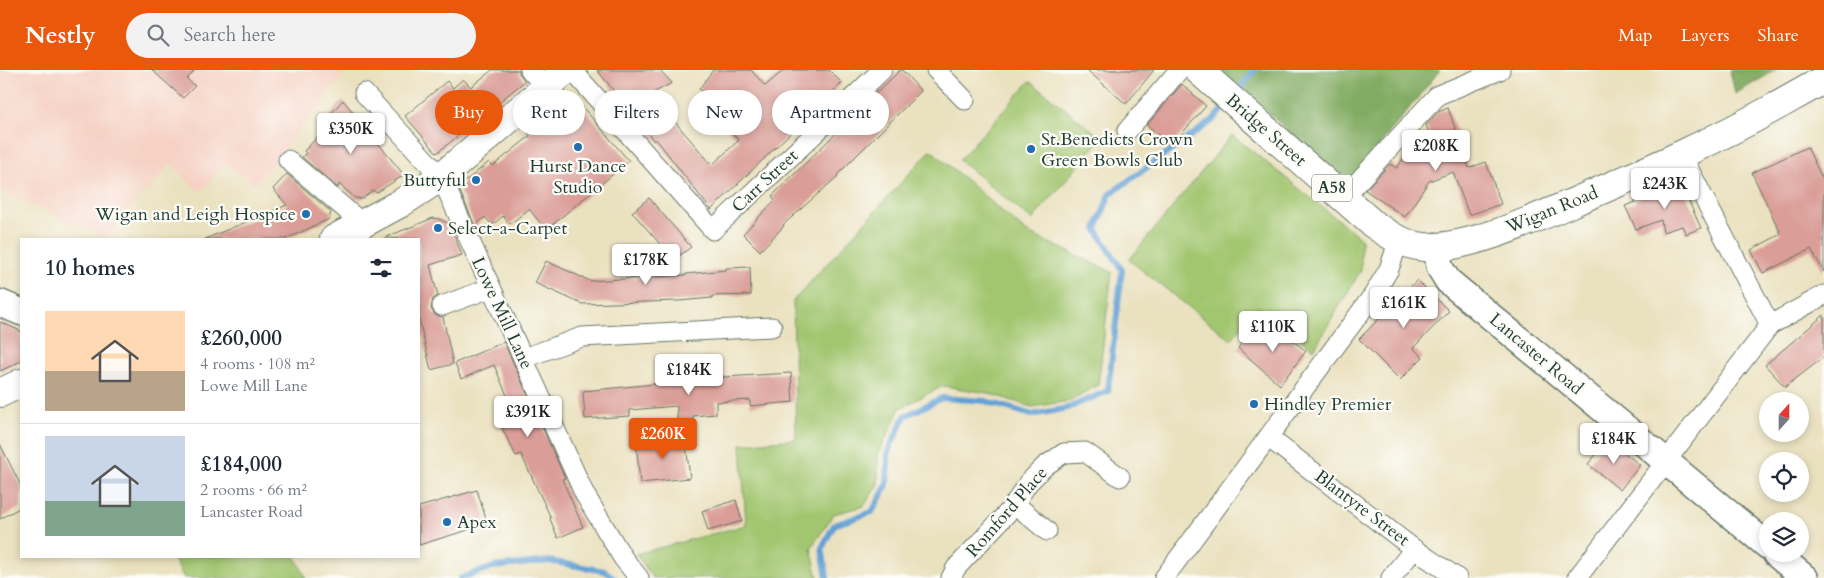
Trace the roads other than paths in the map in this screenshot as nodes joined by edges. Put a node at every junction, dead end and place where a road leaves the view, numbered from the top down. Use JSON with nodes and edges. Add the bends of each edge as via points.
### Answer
{"nodes":[{"id":1,"x":566,"y":70,"type":"edge"},
{"id":2,"x":572,"y":70,"type":"edge"},
{"id":3,"x":882,"y":70,"type":"edge"},
{"id":4,"x":936,"y":70,"type":"edge"},
{"id":5,"x":1179,"y":70,"type":"edge"},
{"id":6,"x":1198,"y":70,"type":"edge"},
{"id":7,"x":1500,"y":70,"type":"edge"},
{"id":8,"x":538,"y":79,"type":"edge"},
{"id":9,"x":1824,"y":79,"type":"edge"},
{"id":10,"x":364,"y":93,"type":"dead end"},
{"id":11,"x":966,"y":100,"type":"dead end"},
{"id":12,"x":1127,"y":131,"type":"dead end"},
{"id":13,"x":1682,"y":156,"type":"junction"},
{"id":14,"x":288,"y":160,"type":"dead end"},
{"id":15,"x":441,"y":177,"type":"junction"},
{"id":16,"x":1343,"y":198,"type":"junction"},
{"id":17,"x":345,"y":234,"type":"edge"},
{"id":18,"x":1399,"y":240,"type":"junction"},
{"id":19,"x":1436,"y":246,"type":"junction"},
{"id":20,"x":490,"y":288,"type":"junction"},
{"id":21,"x":1824,"y":295,"type":"edge"},
{"id":22,"x":0,"y":302,"type":"edge"},
{"id":23,"x":442,"y":306,"type":"dead end"},
{"id":24,"x":20,"y":312,"type":"edge"},
{"id":25,"x":1770,"y":325,"type":"junction"},
{"id":26,"x":772,"y":327,"type":"dead end"},
{"id":27,"x":524,"y":358,"type":"junction"},
{"id":28,"x":20,"y":383,"type":"edge"},
{"id":29,"x":0,"y":393,"type":"edge"},
{"id":30,"x":1268,"y":437,"type":"junction"},
{"id":31,"x":1666,"y":462,"type":"junction"},
{"id":32,"x":1120,"y":477,"type":"dead end"},
{"id":33,"x":1015,"y":504,"type":"junction"},
{"id":34,"x":1047,"y":531,"type":"dead end"},
{"id":35,"x":1759,"y":539,"type":"edge"},
{"id":36,"x":1414,"y":548,"type":"junction"},
{"id":37,"x":1786,"y":562,"type":"edge"},
{"id":38,"x":638,"y":578,"type":"edge"},
{"id":39,"x":951,"y":578,"type":"edge"},
{"id":40,"x":1164,"y":578,"type":"edge"},
{"id":41,"x":1391,"y":578,"type":"edge"},
{"id":42,"x":1456,"y":578,"type":"edge"},
{"id":43,"x":1577,"y":578,"type":"edge"},
{"id":44,"x":1806,"y":578,"type":"edge"}],
"edges":[{"from":1,"to":8,"type":"highway"},
{"from":2,"to":3,"type":"street","name":"Carr Street","via":[[713,230]]},
{"from":4,"to":11,"type":"street"},
{"from":5,"to":12,"type":"street"},
{"from":6,"to":16,"type":"highway","name":"Bridge Street","number":"A58"},
{"from":7,"to":16,"type":"street","via":[[1438,95]]},
{"from":8,"to":15,"type":"highway"},
{"from":9,"to":13,"type":"highway","name":"Wigan Road","number":"A58"},
{"from":10,"to":15,"type":"street","name":"Lowe Mill Lane"},
{"from":13,"to":19,"type":"highway","name":"Wigan Road","number":"A58","via":[[1511,228]]},
{"from":13,"to":25,"type":"street"},
{"from":14,"to":17,"type":"street"},
{"from":15,"to":17,"type":"highway"},
{"from":15,"to":20,"type":"street","name":"Lowe Mill Lane"},
{"from":16,"to":18,"type":"highway","name":"Bridge Street","number":"A58","via":[[1373,224]]},
{"from":18,"to":19,"type":"highway","name":"Bridge Street","number":"A58","via":[[1411,245]]},
{"from":18,"to":30,"type":"street","via":[[1389,269],[1374,294]]},
{"from":19,"to":31,"type":"street","name":"Lancaster Road","via":[[1440,268],[1448,281]]},
{"from":20,"to":23,"type":"street"},
{"from":20,"to":27,"type":"street","name":"Lowe Mill Lane"},
{"from":21,"to":25,"type":"street"},
{"from":22,"to":24,"type":"street"},
{"from":25,"to":31,"type":"street"},
{"from":26,"to":27,"type":"street","via":[[582,337]]},
{"from":27,"to":38,"type":"street","name":"Lowe Mill Lane","via":[[585,495]]},
{"from":28,"to":29,"type":"highway"},
{"from":30,"to":36,"type":"street","name":"Blantyre Street"},
{"from":30,"to":40,"type":"street"},
{"from":31,"to":35,"type":"street","name":"Lancaster Road"},
{"from":31,"to":43,"type":"street"},
{"from":32,"to":33,"type":"street","name":"Romford Place","via":[[1085,452],[1064,453],[1028,483]]},
{"from":33,"to":34,"type":"street"},
{"from":33,"to":39,"type":"street","name":"Romford Place","via":[[956,568]]},
{"from":36,"to":41,"type":"street"},
{"from":36,"to":42,"type":"street","name":"Blantyre Street"},
{"from":37,"to":44,"type":"street"}]}
